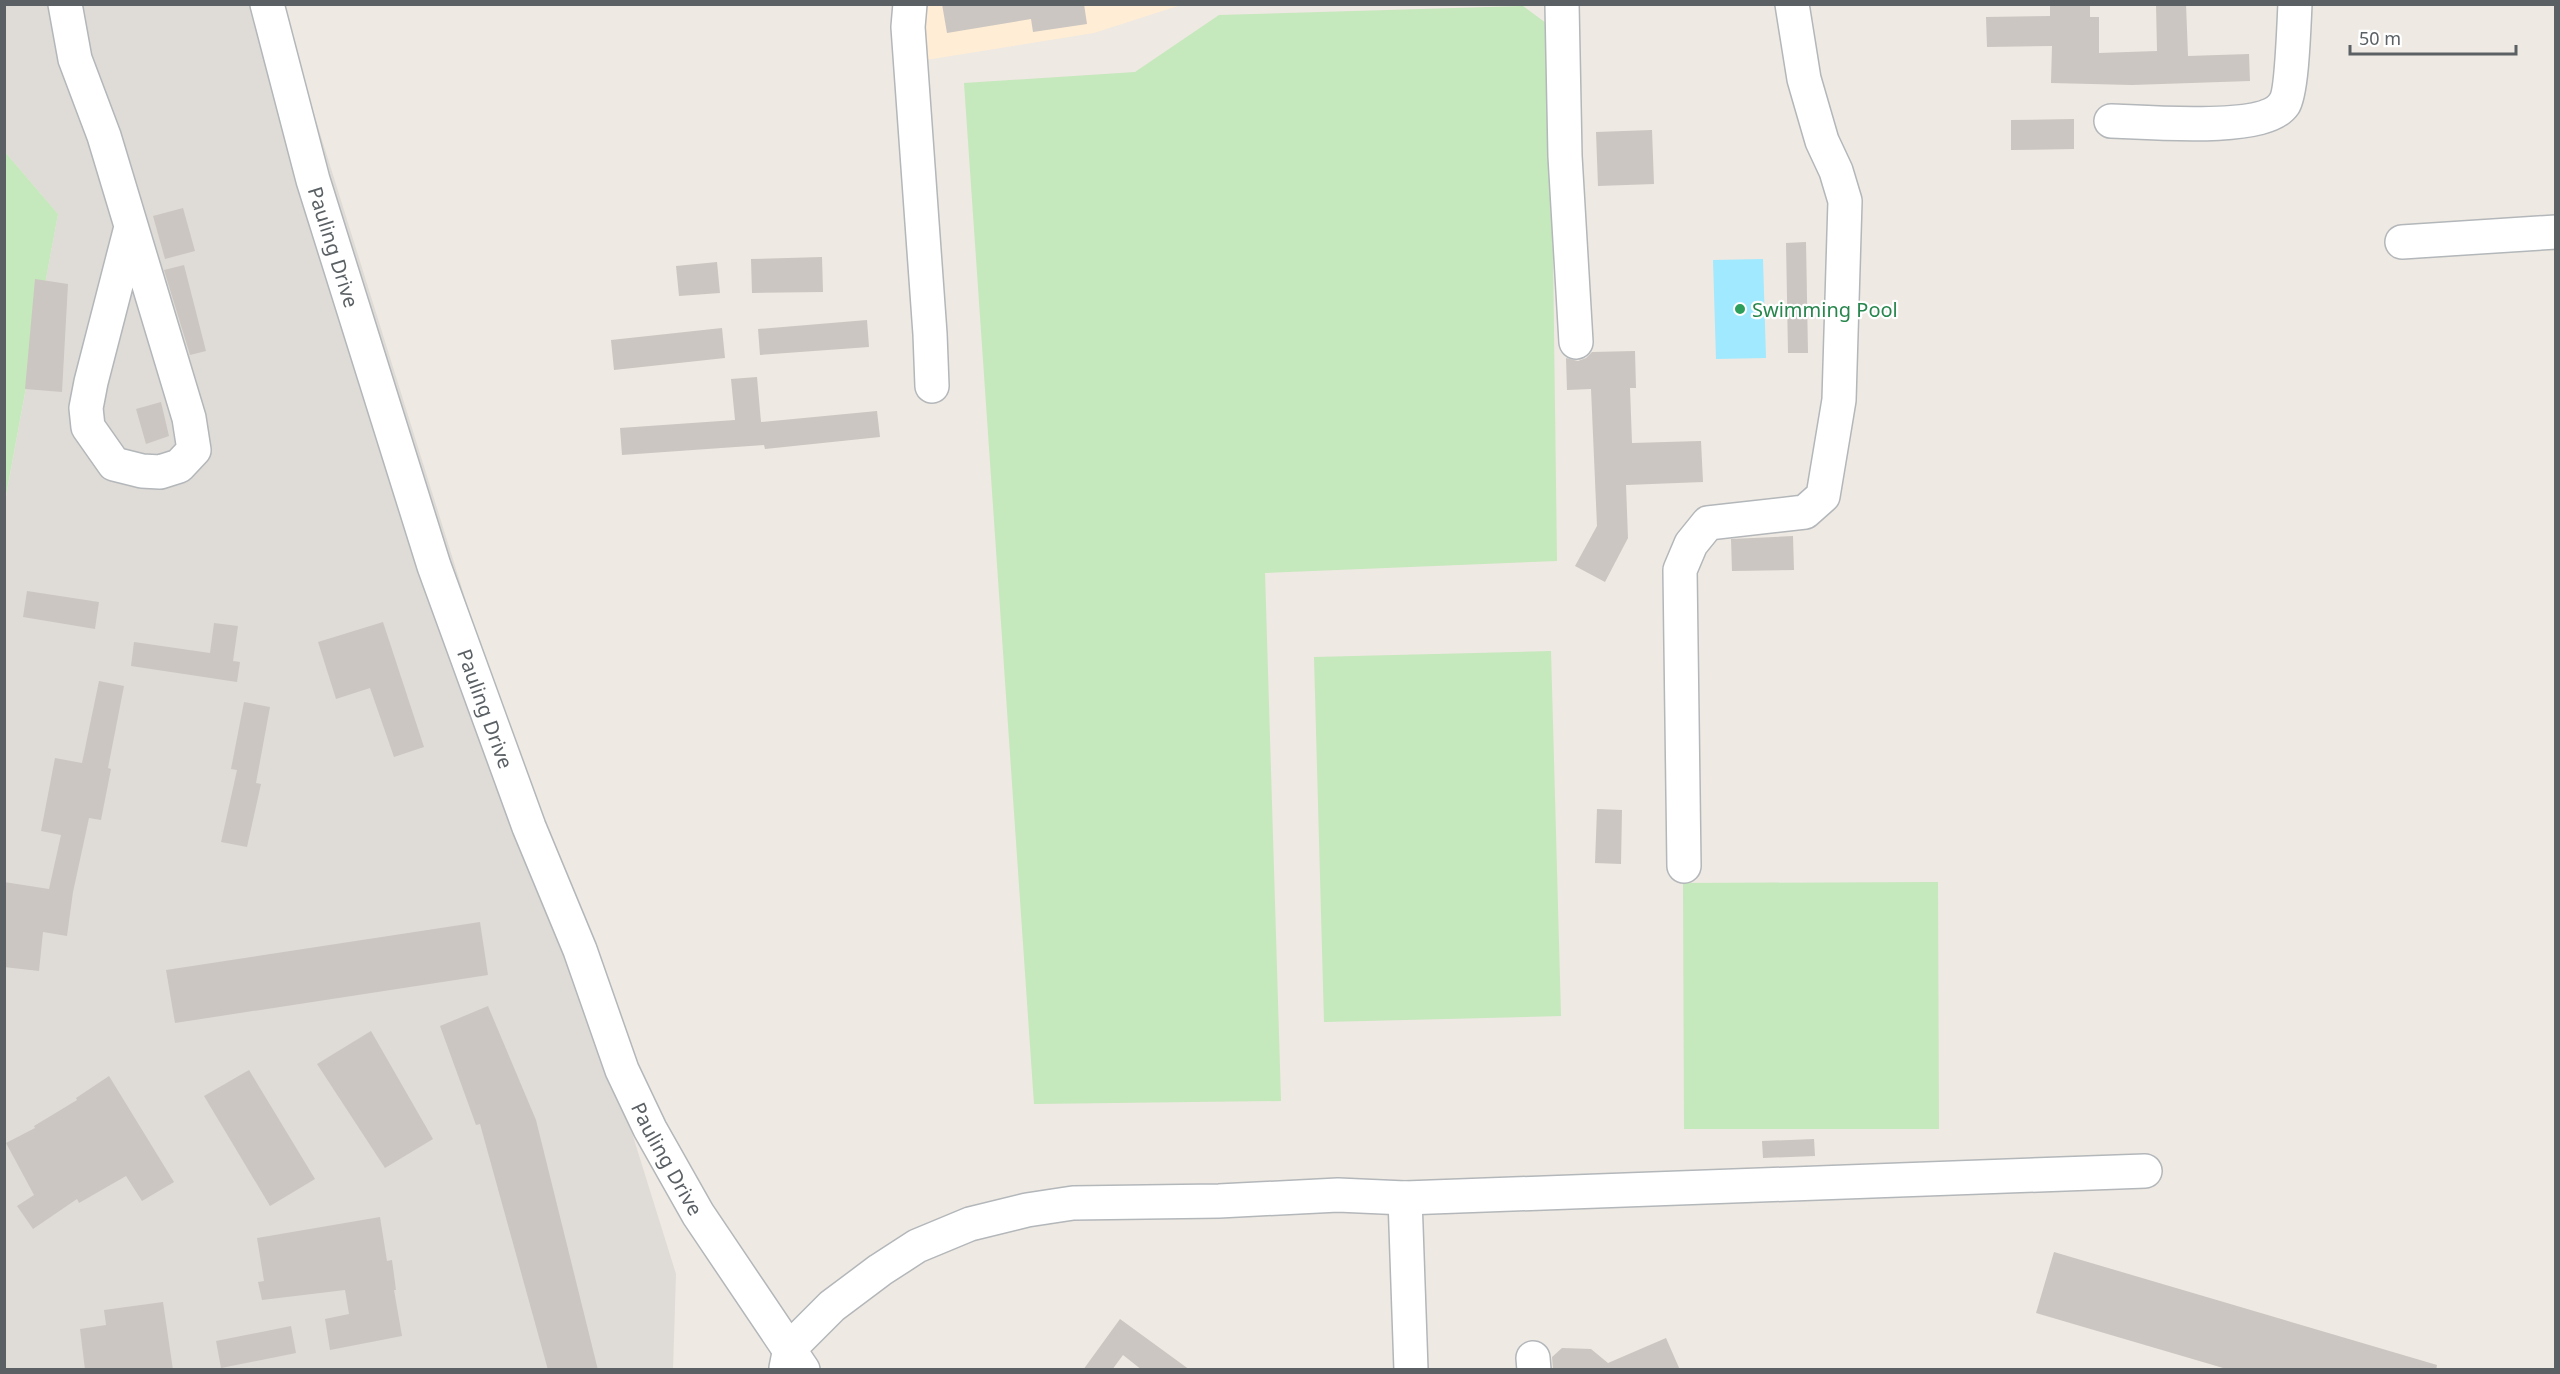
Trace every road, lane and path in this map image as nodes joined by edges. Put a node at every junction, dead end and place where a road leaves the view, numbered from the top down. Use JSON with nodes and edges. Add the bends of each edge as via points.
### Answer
{"nodes":[{"id":1,"x":65,"y":4,"type":"edge"},
{"id":2,"x":267,"y":4,"type":"edge"},
{"id":3,"x":910,"y":4,"type":"edge"},
{"id":4,"x":1562,"y":4,"type":"edge"},
{"id":5,"x":1792,"y":4,"type":"edge"},
{"id":6,"x":2295,"y":4,"type":"edge"},
{"id":7,"x":2111,"y":121,"type":"dead end"},
{"id":8,"x":131,"y":227,"type":"junction"},
{"id":9,"x":2556,"y":232,"type":"edge"},
{"id":10,"x":2402,"y":242,"type":"dead end"},
{"id":11,"x":1576,"y":342,"type":"dead end"},
{"id":12,"x":932,"y":386,"type":"dead end"},
{"id":13,"x":1684,"y":866,"type":"dead end"},
{"id":14,"x":2145,"y":1171,"type":"dead end"},
{"id":15,"x":1405,"y":1198,"type":"junction"},
{"id":16,"x":793,"y":1362,"type":"edge"},
{"id":17,"x":1411,"y":1370,"type":"edge"}],
"edges":[{"from":1,"to":8,"type":"street","via":[[75,59],[104,136]]},
{"from":2,"to":16,"type":"street","name":"Pauling Drive","via":[[313,180],[434,566],[622,1070],[698,1214]]},
{"from":3,"to":12,"type":"street","via":[[908,27]]},
{"from":4,"to":11,"type":"street","via":[[1565,156]]},
{"from":5,"to":13,"type":"street","via":[[1804,79],[1845,201],[1839,400],[1823,496],[1804,512],[1708,523],[1691,544],[1680,570]]},
{"from":6,"to":7,"type":"street","via":[[2288,91],[2285,104],[2274,114],[2232,123]]},
{"from":8,"to":8,"type":"street","via":[[189,418],[194,450],[179,466],[160,472],[114,464],[88,427],[89,391]]},
{"from":9,"to":10,"type":"street"},
{"from":14,"to":15,"type":"street"},
{"from":15,"to":16,"type":"street","via":[[1338,1195],[1073,1203],[970,1224],[917,1246],[832,1306]]},
{"from":15,"to":17,"type":"street"}]}
